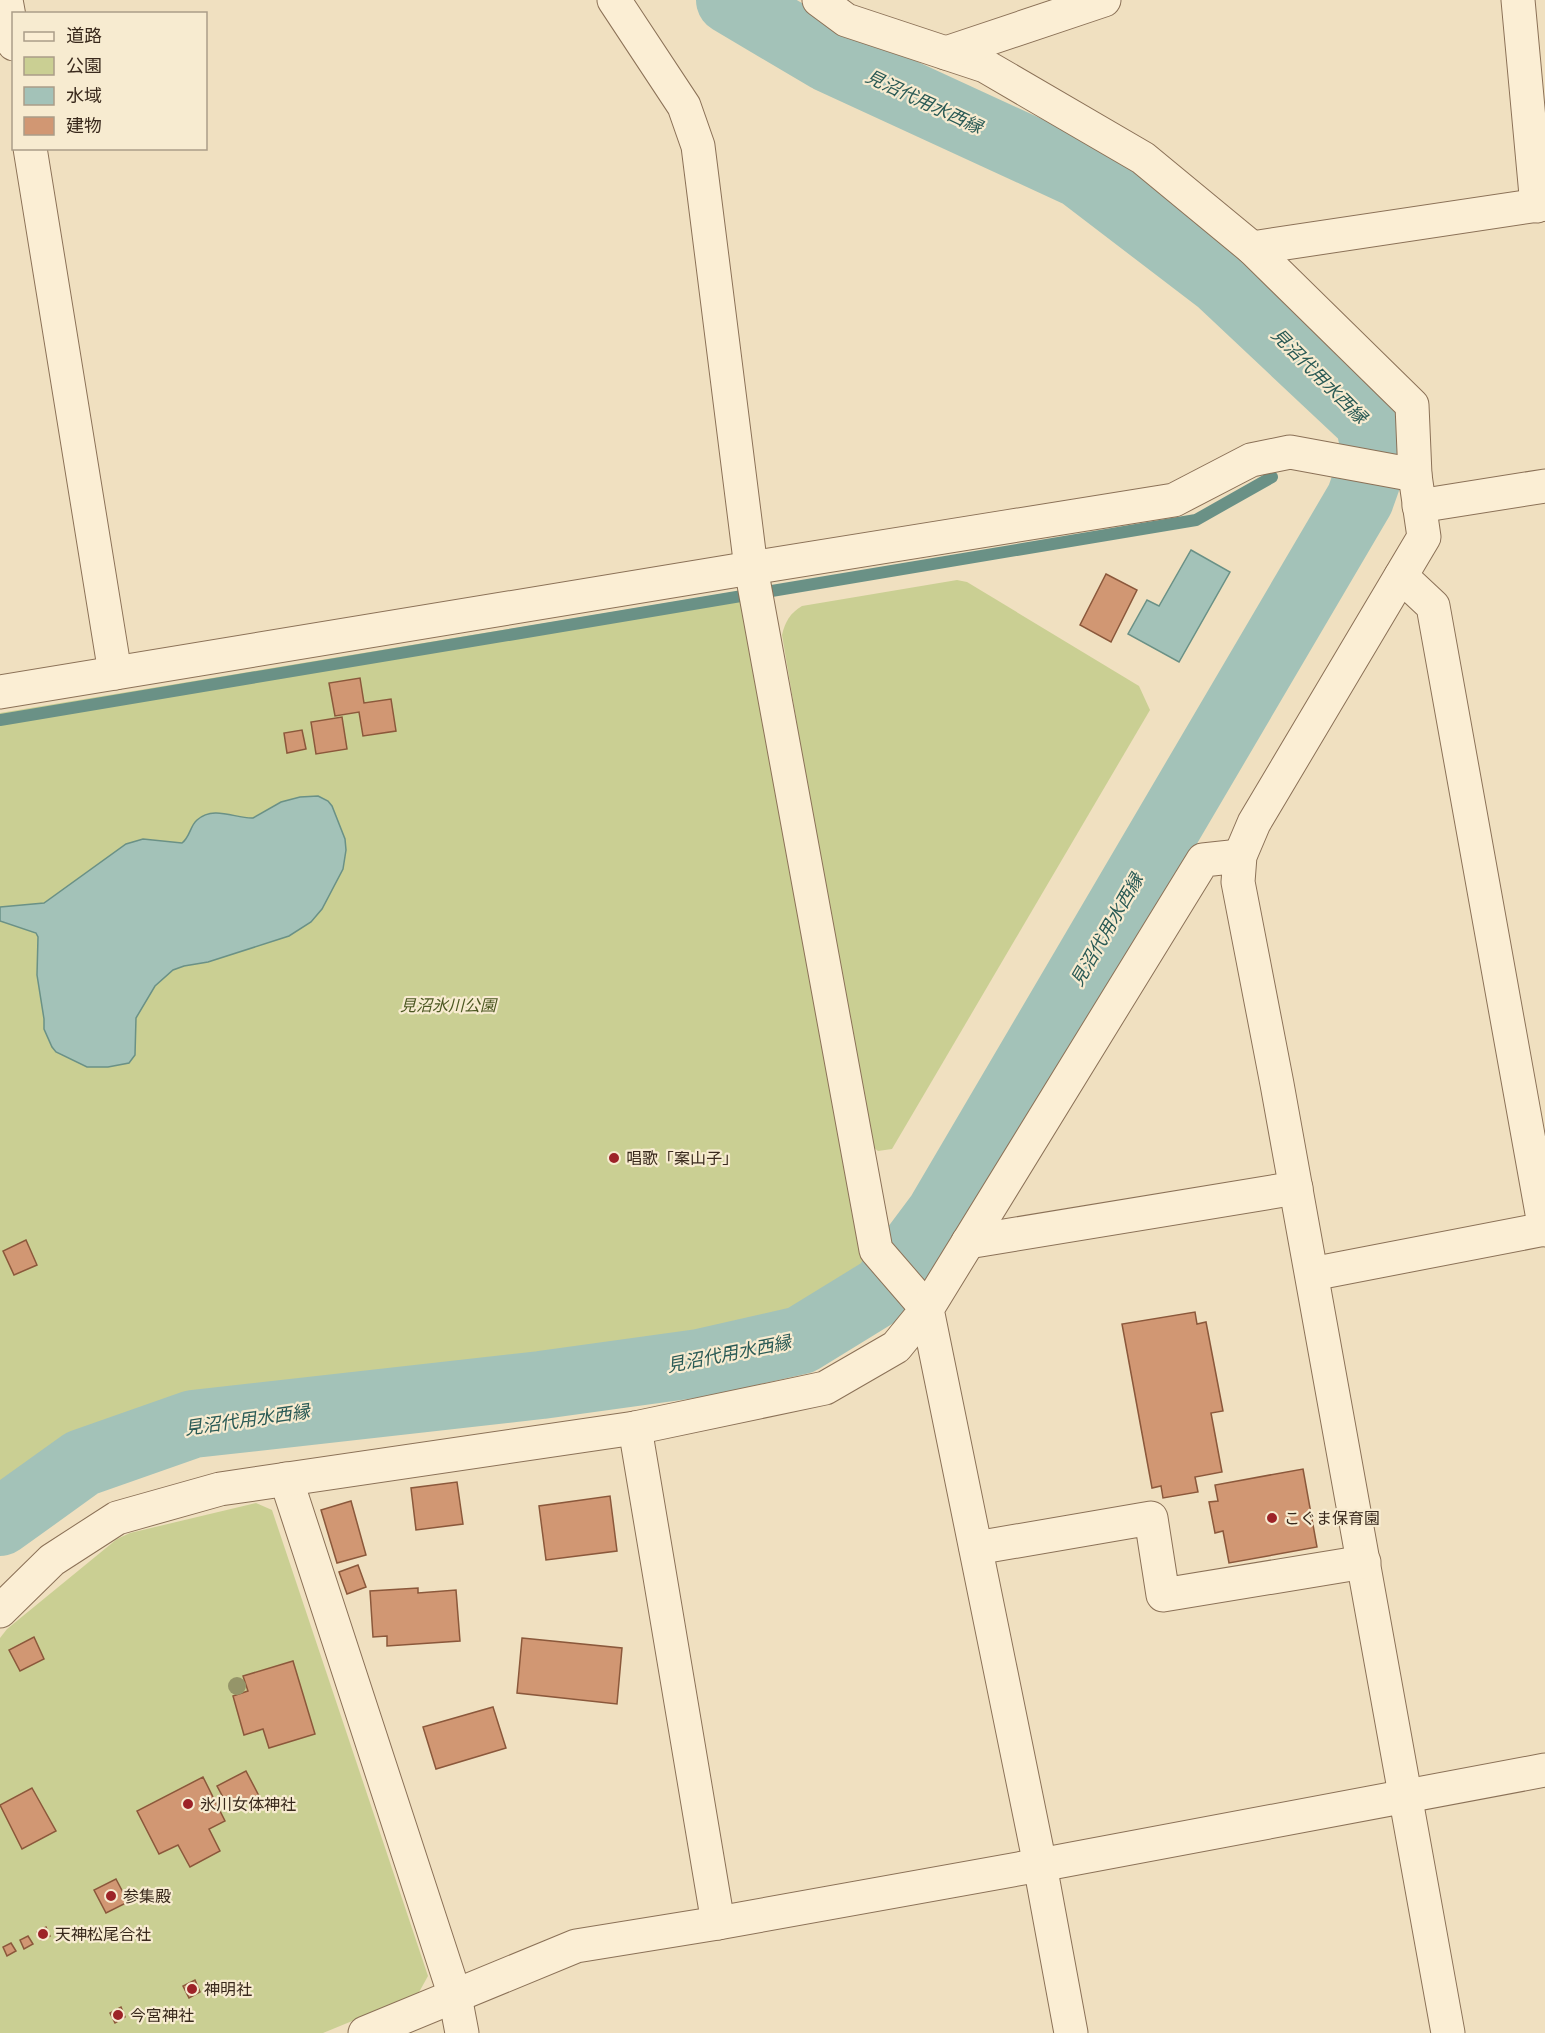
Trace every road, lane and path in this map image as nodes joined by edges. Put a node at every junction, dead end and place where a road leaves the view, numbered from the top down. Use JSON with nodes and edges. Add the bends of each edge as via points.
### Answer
{"nodes":[{"id":1,"x":6,"y":0,"type":"edge"},
{"id":2,"x":614,"y":0,"type":"edge"},
{"id":3,"x":819,"y":0,"type":"edge"},
{"id":4,"x":1104,"y":0,"type":"edge"},
{"id":5,"x":1518,"y":0,"type":"edge"},
{"id":6,"x":12,"y":33,"type":"edge"},
{"id":7,"x":945,"y":53,"type":"junction"},
{"id":8,"x":30,"y":150,"type":"edge"},
{"id":9,"x":1541,"y":205,"type":"edge"},
{"id":10,"x":1252,"y":248,"type":"junction"},
{"id":11,"x":1545,"y":486,"type":"edge"},
{"id":12,"x":1417,"y":491,"type":"junction"},
{"id":13,"x":751,"y":568,"type":"junction"},
{"id":14,"x":1401,"y":576,"type":"junction"},
{"id":15,"x":115,"y":673,"type":"junction"},
{"id":16,"x":0,"y":692,"type":"edge"},
{"id":17,"x":1240,"y":856,"type":"junction"},
{"id":18,"x":1296,"y":1188,"type":"junction"},
{"id":19,"x":1545,"y":1230,"type":"edge"},
{"id":20,"x":968,"y":1242,"type":"junction"},
{"id":21,"x":1312,"y":1274,"type":"junction"},
{"id":22,"x":927,"y":1309,"type":"junction"},
{"id":23,"x":635,"y":1428,"type":"junction"},
{"id":24,"x":286,"y":1479,"type":"junction"},
{"id":25,"x":976,"y":1548,"type":"junction"},
{"id":26,"x":1364,"y":1562,"type":"junction"},
{"id":27,"x":0,"y":1611,"type":"edge"},
{"id":28,"x":1545,"y":1770,"type":"edge"},
{"id":29,"x":1405,"y":1795,"type":"junction"},
{"id":30,"x":1041,"y":1865,"type":"junction"},
{"id":31,"x":718,"y":1923,"type":"junction"},
{"id":32,"x":454,"y":1996,"type":"junction"},
{"id":33,"x":365,"y":2033,"type":"edge"},
{"id":34,"x":462,"y":2033,"type":"edge"},
{"id":35,"x":1071,"y":2033,"type":"edge"},
{"id":36,"x":1448,"y":2033,"type":"edge"}],
"edges":[{"from":1,"to":6,"type":"street"},
{"from":2,"to":13,"type":"street","via":[[684,106],[698,146]]},
{"from":3,"to":7,"type":"street","via":[[846,20]]},
{"from":4,"to":7,"type":"street"},
{"from":5,"to":9,"type":"street"},
{"from":7,"to":10,"type":"street","via":[[985,66],[1143,158]]},
{"from":8,"to":15,"type":"street"},
{"from":9,"to":10,"type":"street"},
{"from":10,"to":12,"type":"street","via":[[1412,405]]},
{"from":11,"to":12,"type":"street"},
{"from":12,"to":13,"type":"street","via":[[1333,459],[1290,452],[1251,460],[1174,500]]},
{"from":12,"to":14,"type":"street","via":[[1424,537]]},
{"from":13,"to":15,"type":"street"},
{"from":13,"to":22,"type":"street","via":[[876,1250]]},
{"from":14,"to":17,"type":"street","via":[[1254,823]]},
{"from":14,"to":19,"type":"street","via":[[1433,606]]},
{"from":15,"to":16,"type":"street"},
{"from":17,"to":18,"type":"street","via":[[1238,882]]},
{"from":17,"to":20,"type":"street","via":[[1203,860]]},
{"from":18,"to":20,"type":"street"},
{"from":18,"to":21,"type":"street"},
{"from":19,"to":21,"type":"street"},
{"from":20,"to":22,"type":"street"},
{"from":21,"to":26,"type":"street"},
{"from":22,"to":23,"type":"street","via":[[896,1347],[825,1388]]},
{"from":22,"to":25,"type":"street"},
{"from":23,"to":24,"type":"street"},
{"from":23,"to":31,"type":"street"},
{"from":24,"to":27,"type":"street","via":[[220,1489],[117,1518],[52,1560]]},
{"from":24,"to":32,"type":"street"},
{"from":25,"to":26,"type":"street","via":[[1150,1518],[1163,1595]]},
{"from":25,"to":30,"type":"street"},
{"from":26,"to":29,"type":"street"},
{"from":28,"to":29,"type":"street"},
{"from":29,"to":30,"type":"street"},
{"from":29,"to":36,"type":"street"},
{"from":30,"to":31,"type":"street"},
{"from":30,"to":35,"type":"street"},
{"from":31,"to":32,"type":"street","via":[[576,1946]]},
{"from":32,"to":33,"type":"street"},
{"from":32,"to":34,"type":"street"}]}
